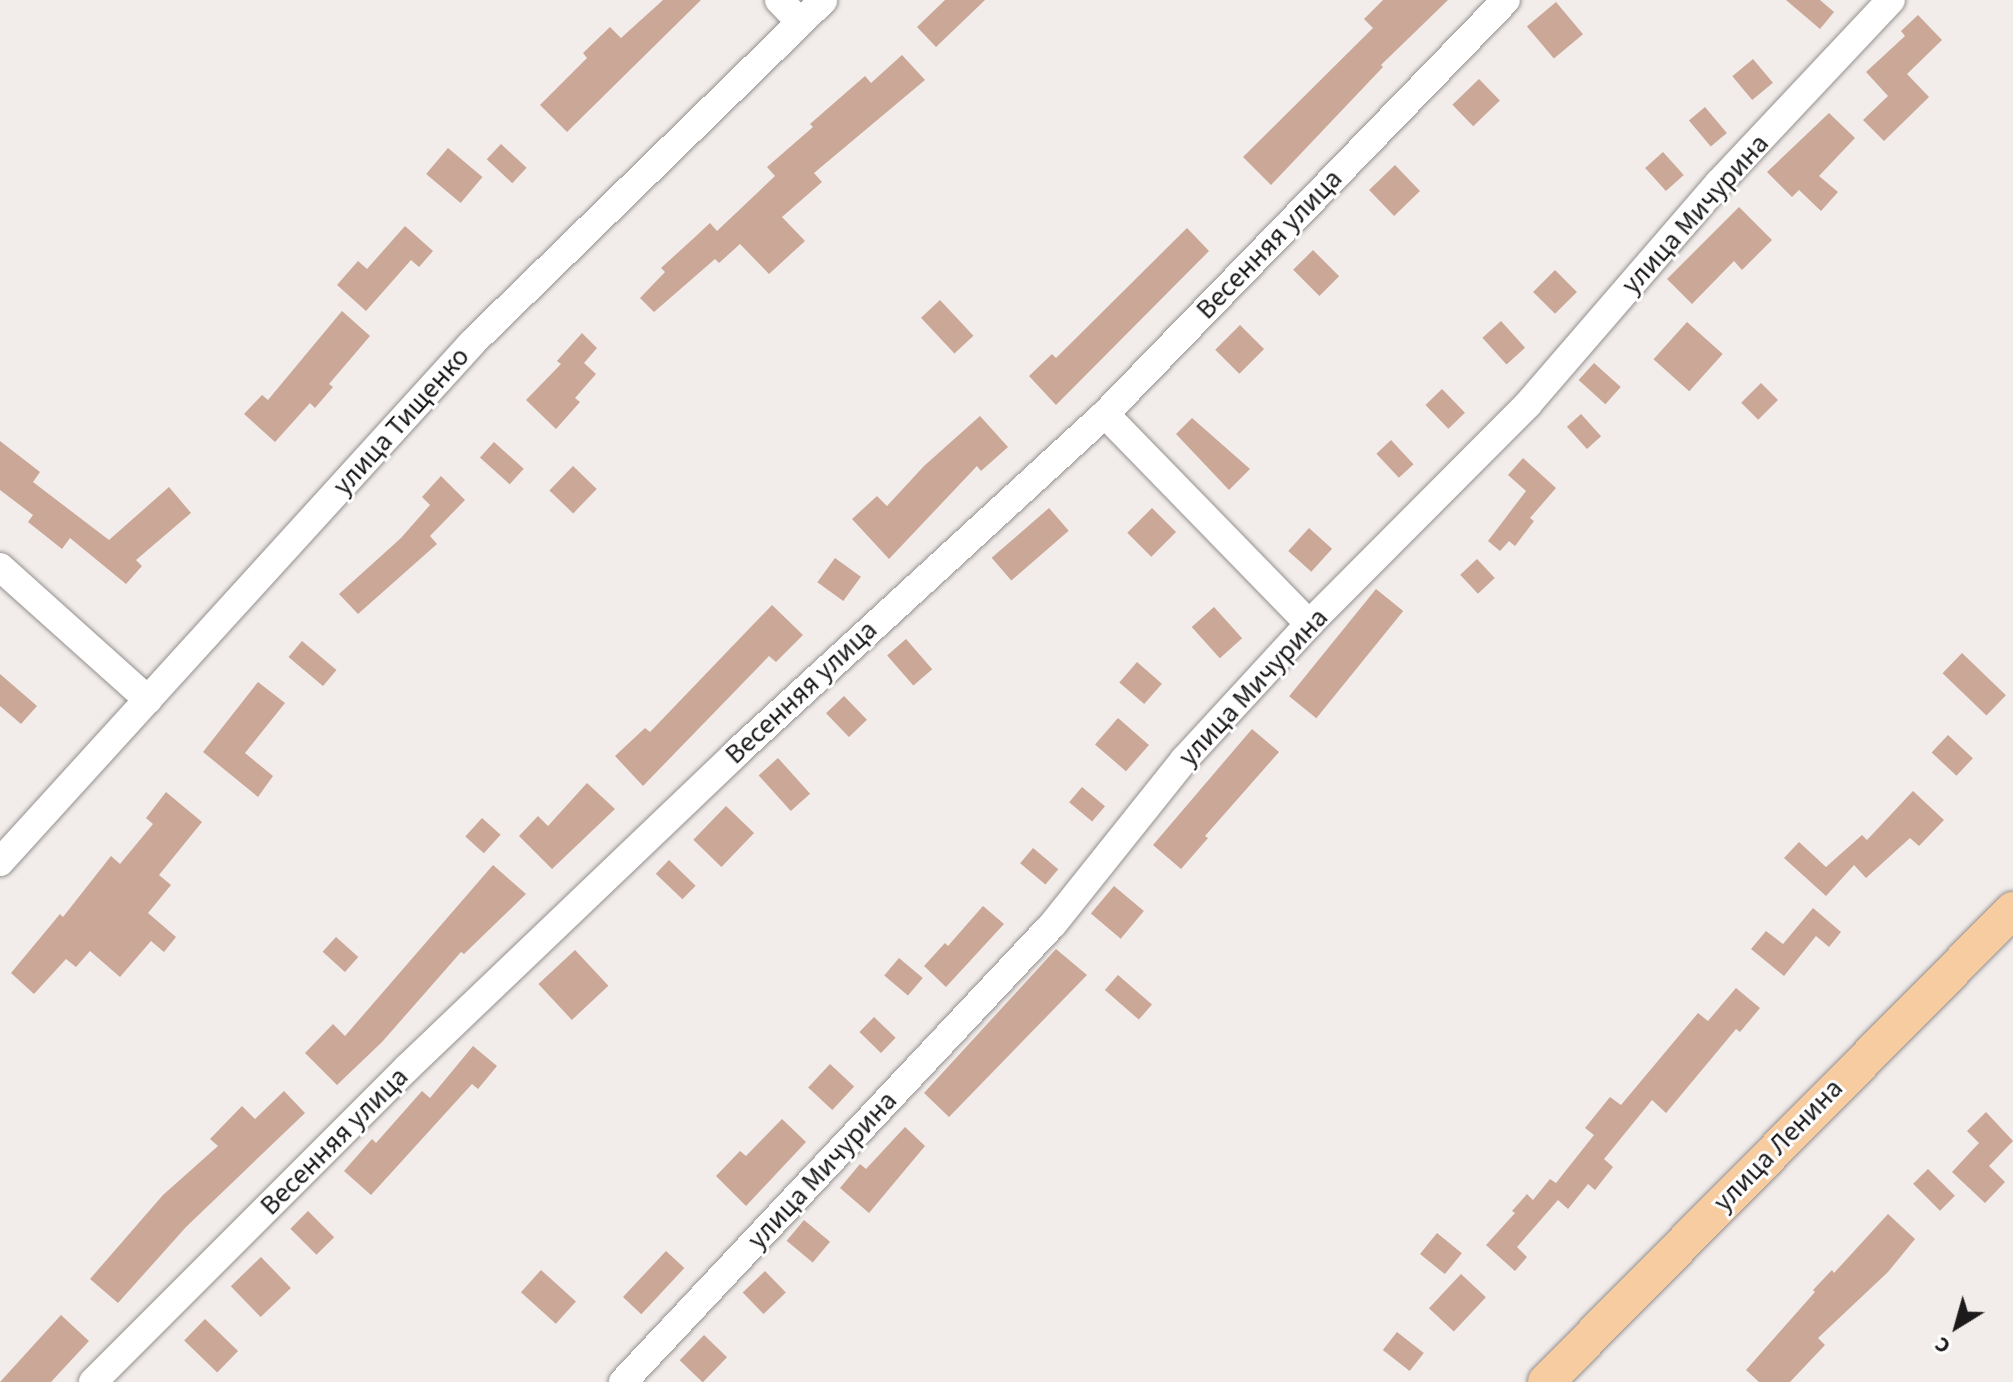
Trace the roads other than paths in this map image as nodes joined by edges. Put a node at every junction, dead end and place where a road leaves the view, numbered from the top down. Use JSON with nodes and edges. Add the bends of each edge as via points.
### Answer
{"nodes":[{"id":1,"x":779,"y":0,"type":"edge"},
{"id":2,"x":823,"y":0,"type":"edge"},
{"id":3,"x":1506,"y":0,"type":"edge"},
{"id":4,"x":1891,"y":0,"type":"edge"},
{"id":5,"x":799,"y":21,"type":"junction"},
{"id":6,"x":1105,"y":414,"type":"junction"},
{"id":7,"x":0,"y":567,"type":"edge"},
{"id":8,"x":1309,"y":624,"type":"junction"},
{"id":9,"x":148,"y":700,"type":"junction"},
{"id":10,"x":0,"y":862,"type":"edge"},
{"id":11,"x":2013,"y":910,"type":"edge"},
{"id":12,"x":93,"y":1382,"type":"edge"},
{"id":13,"x":623,"y":1382,"type":"edge"},
{"id":14,"x":1546,"y":1382,"type":"edge"}],
"edges":[{"from":1,"to":5,"type":"street"},
{"from":2,"to":5,"type":"street","name":"улица Тищенко"},
{"from":3,"to":6,"type":"street","name":"Весенняя улица"},
{"from":4,"to":8,"type":"street","name":"улица Мичурина","via":[[1719,183],[1528,404]]},
{"from":5,"to":9,"type":"street","name":"улица Тищенко","via":[[473,342]]},
{"from":6,"to":8,"type":"street"},
{"from":6,"to":12,"type":"street","name":"Весенняя улица","via":[[722,766],[407,1068]]},
{"from":7,"to":9,"type":"street"},
{"from":8,"to":13,"type":"street","name":"улица Мичурина","via":[[1184,760],[1053,924]]},
{"from":9,"to":10,"type":"street","name":"улица Тищенко"},
{"from":11,"to":14,"type":"main road","name":"улица Ленина"}]}
